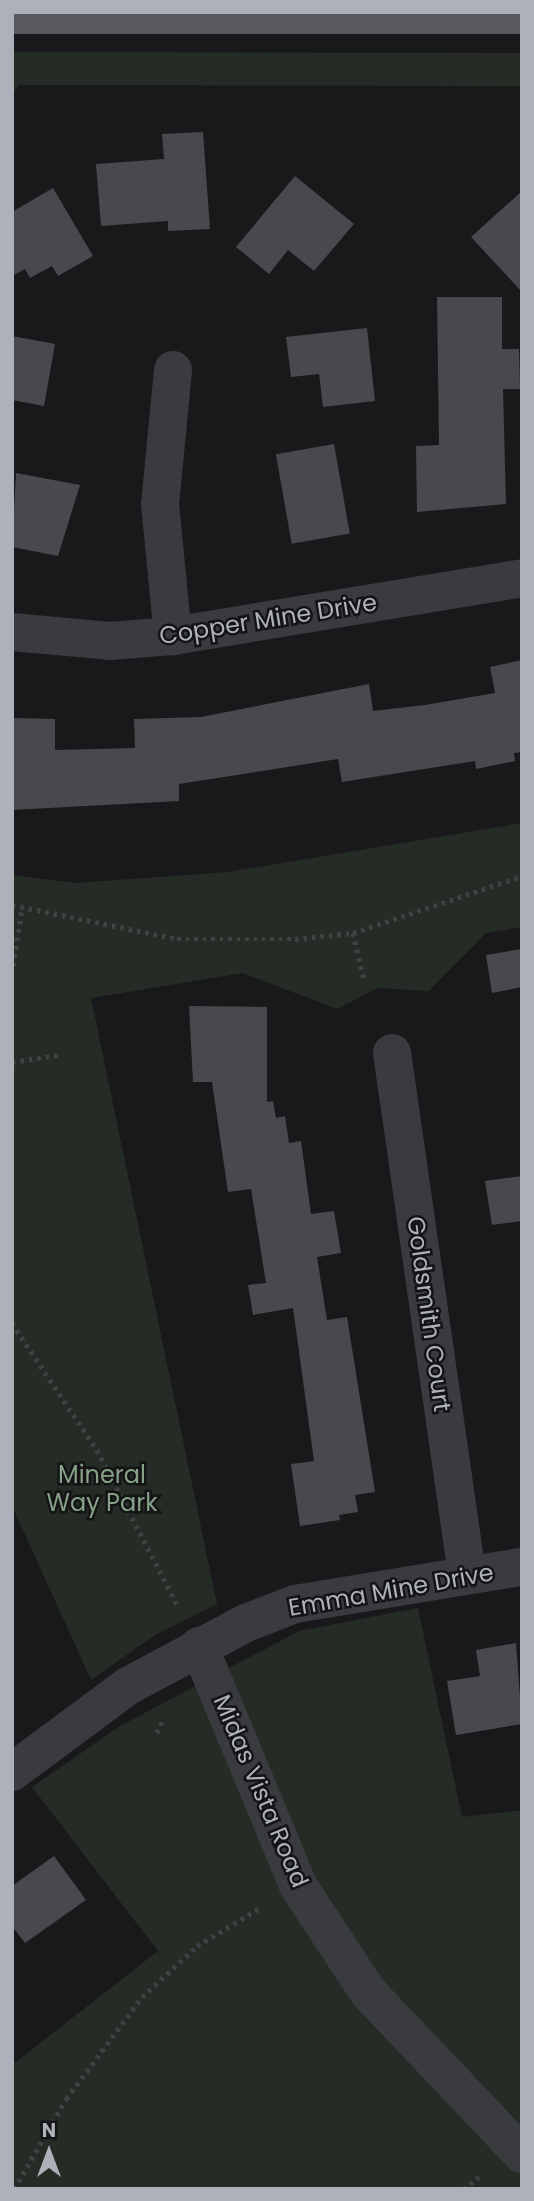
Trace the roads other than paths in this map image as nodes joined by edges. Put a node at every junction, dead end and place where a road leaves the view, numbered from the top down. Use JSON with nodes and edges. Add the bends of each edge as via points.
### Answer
{"nodes":[{"id":1,"x":522,"y":15,"type":"edge"},
{"id":2,"x":12,"y":16,"type":"edge"},
{"id":3,"x":173,"y":370,"type":"dead end"},
{"id":4,"x":522,"y":578,"type":"edge"},
{"id":5,"x":12,"y":632,"type":"edge"},
{"id":6,"x":173,"y":636,"type":"junction"},
{"id":7,"x":392,"y":1053,"type":"dead end"},
{"id":8,"x":522,"y":1567,"type":"edge"},
{"id":9,"x":467,"y":1574,"type":"junction"},
{"id":10,"x":199,"y":1646,"type":"junction"},
{"id":11,"x":12,"y":1772,"type":"edge"},
{"id":12,"x":522,"y":2154,"type":"edge"}],
"edges":[{"from":1,"to":2,"type":"main road"},
{"from":3,"to":6,"type":"street","via":[[160,504]]},
{"from":4,"to":6,"type":"street","name":"Copper Mine Drive"},
{"from":5,"to":6,"type":"street","name":"Copper Mine Drive","via":[[110,641]]},
{"from":7,"to":9,"type":"street","name":"Goldsmith Court"},
{"from":8,"to":9,"type":"street","name":"Emma Mine Drive"},
{"from":9,"to":10,"type":"street","name":"Emma Mine Drive","via":[[295,1604]]},
{"from":10,"to":11,"type":"street","name":"Emma Mine Drive","via":[[128,1686]]},
{"from":10,"to":12,"type":"street","name":"Midas Vista Road","via":[[299,1886],[368,1992]]}]}
